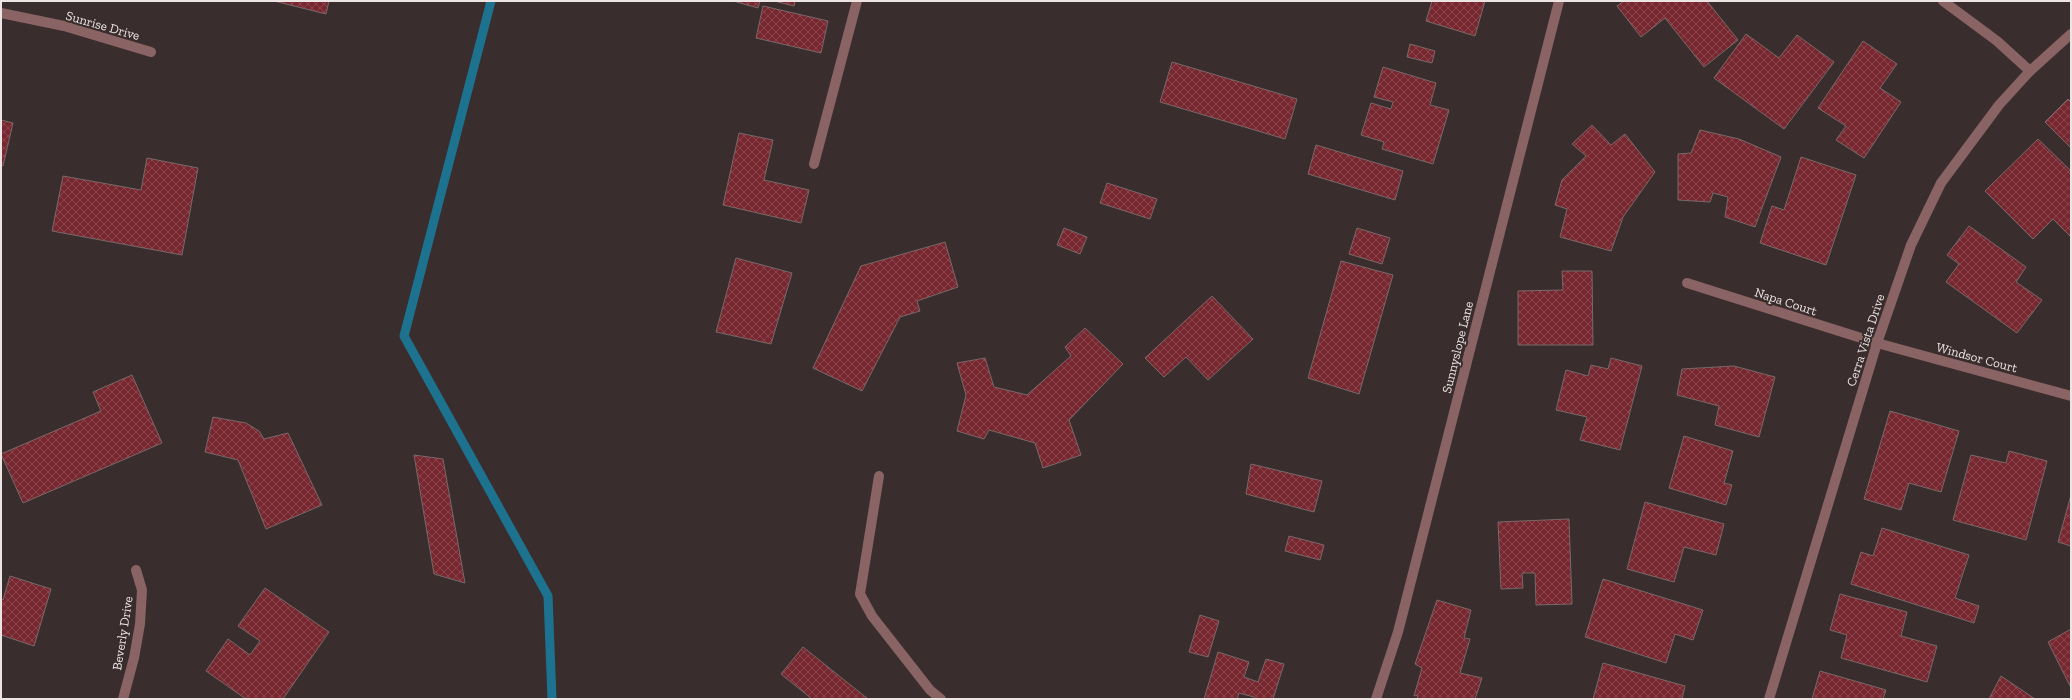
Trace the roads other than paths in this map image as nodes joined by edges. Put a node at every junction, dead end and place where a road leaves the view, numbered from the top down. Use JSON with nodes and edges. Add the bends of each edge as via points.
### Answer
{"nodes":[{"id":1,"x":857,"y":1,"type":"edge"},
{"id":2,"x":1559,"y":1,"type":"edge"},
{"id":3,"x":1943,"y":1,"type":"edge"},
{"id":4,"x":1,"y":13,"type":"edge"},
{"id":5,"x":2071,"y":34,"type":"edge"},
{"id":6,"x":151,"y":52,"type":"dead end"},
{"id":7,"x":2030,"y":71,"type":"junction"},
{"id":8,"x":814,"y":164,"type":"dead end"},
{"id":9,"x":1687,"y":283,"type":"dead end"},
{"id":10,"x":1877,"y":343,"type":"junction"},
{"id":11,"x":2071,"y":396,"type":"edge"},
{"id":12,"x":879,"y":476,"type":"dead end"},
{"id":13,"x":136,"y":570,"type":"dead end"},
{"id":14,"x":123,"y":699,"type":"edge"},
{"id":15,"x":941,"y":699,"type":"edge"},
{"id":16,"x":1376,"y":699,"type":"edge"},
{"id":17,"x":1769,"y":699,"type":"edge"}],
"edges":[{"from":1,"to":8,"type":"street"},
{"from":2,"to":16,"type":"street","name":"Sunnyslope Lane","via":[[1398,632]]},
{"from":3,"to":7,"type":"street","via":[[1997,41]]},
{"from":4,"to":6,"type":"street","name":"Sunrise Drive","via":[[64,26]]},
{"from":5,"to":7,"type":"street","name":"Cerra Vista Drive"},
{"from":7,"to":10,"type":"street","name":"Cerra Vista Drive","via":[[1999,105],[1941,183],[1911,245]]},
{"from":9,"to":10,"type":"street","name":"Napa Court"},
{"from":10,"to":11,"type":"street","name":"Windsor Court"},
{"from":10,"to":17,"type":"street","name":"Cerra Vista Drive"},
{"from":12,"to":15,"type":"street","via":[[860,594],[872,616],[920,678]]},
{"from":13,"to":14,"type":"street","name":"Beverly Drive","via":[[142,590],[140,624]]}]}
